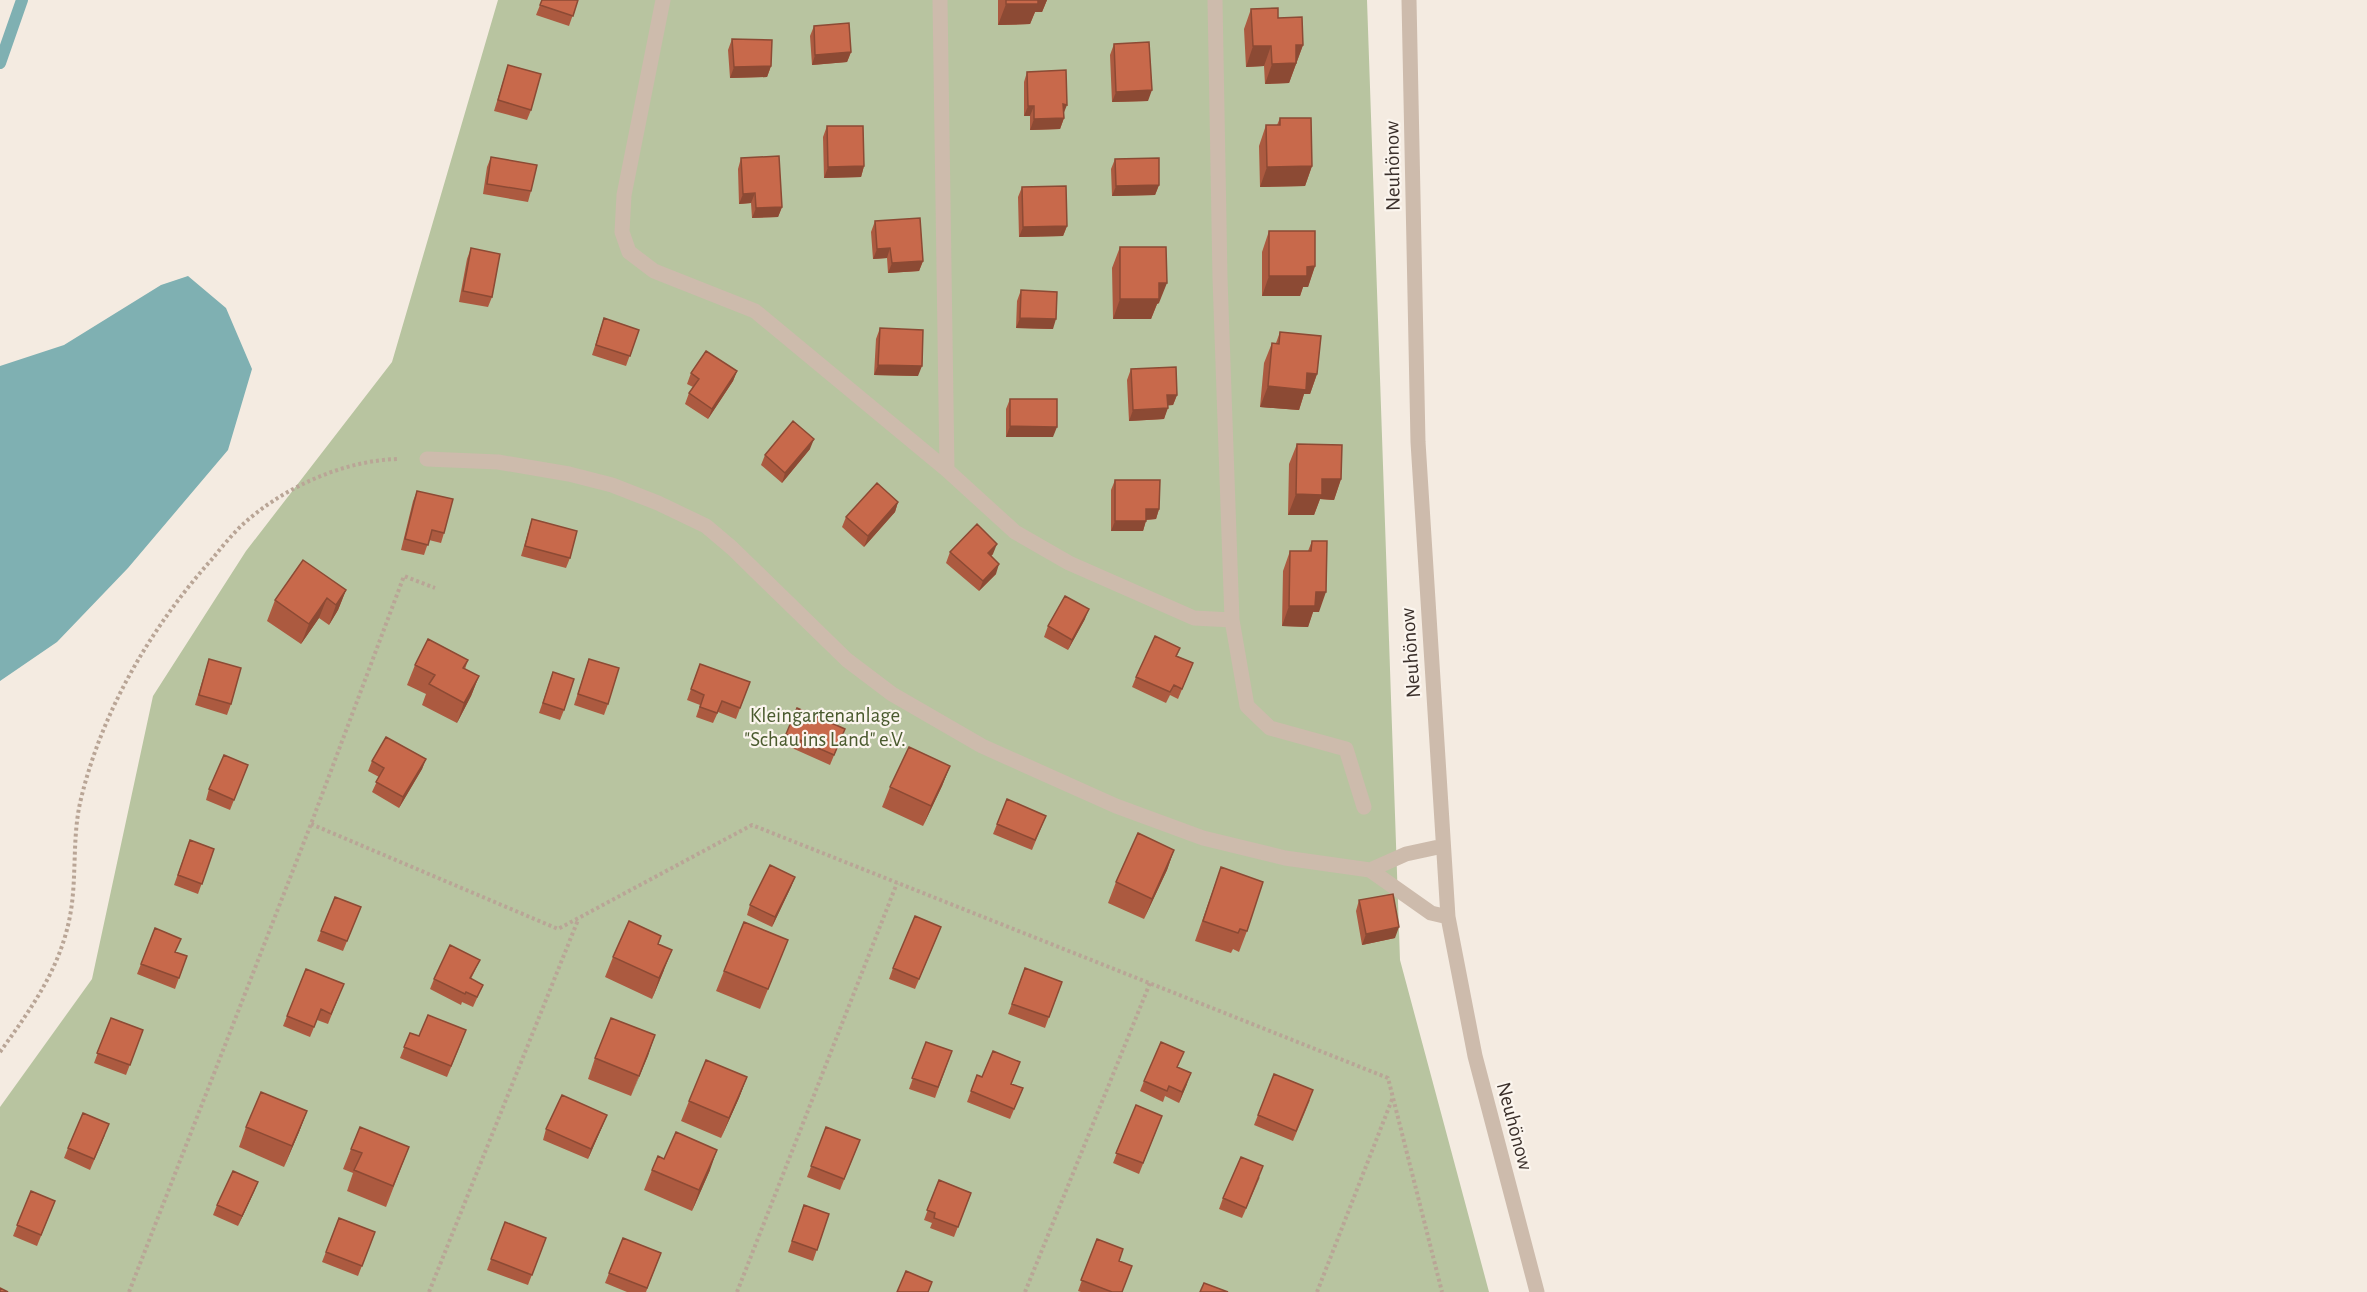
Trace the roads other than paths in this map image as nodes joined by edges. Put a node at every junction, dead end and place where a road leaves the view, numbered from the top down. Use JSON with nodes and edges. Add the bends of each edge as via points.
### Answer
{"nodes":[{"id":1,"x":663,"y":0,"type":"edge"},
{"id":2,"x":940,"y":0,"type":"edge"},
{"id":3,"x":1215,"y":0,"type":"edge"},
{"id":4,"x":1409,"y":0,"type":"edge"},
{"id":5,"x":428,"y":459,"type":"road end"},
{"id":6,"x":947,"y":470,"type":"junction"},
{"id":7,"x":1232,"y":620,"type":"junction"},
{"id":8,"x":1364,"y":807,"type":"dead end"},
{"id":9,"x":1443,"y":846,"type":"junction"},
{"id":10,"x":1370,"y":870,"type":"junction"},
{"id":11,"x":1448,"y":917,"type":"junction"},
{"id":12,"x":1537,"y":1292,"type":"edge"}],
"edges":[{"from":1,"to":6,"type":"street","via":[[624,195],[622,232],[629,252],[654,271],[755,311]]},
{"from":2,"to":6,"type":"street"},
{"from":3,"to":7,"type":"street"},
{"from":4,"to":9,"type":"street","name":"Neuhönow","via":[[1418,442]]},
{"from":5,"to":10,"type":"street","via":[[498,462],[569,474],[658,503],[706,526],[847,660],[892,694],[982,746],[1116,806],[1203,838],[1285,858]]},
{"from":6,"to":7,"type":"street","via":[[1015,532],[1069,563],[1194,618]]},
{"from":7,"to":8,"type":"street","via":[[1247,706],[1270,728],[1346,749]]},
{"from":9,"to":10,"type":"street","via":[[1406,854]]},
{"from":9,"to":11,"type":"street","name":"Neuhönow"},
{"from":10,"to":11,"type":"street","via":[[1431,913]]},
{"from":11,"to":12,"type":"street","name":"Neuhönow","via":[[1475,1056]]}]}
